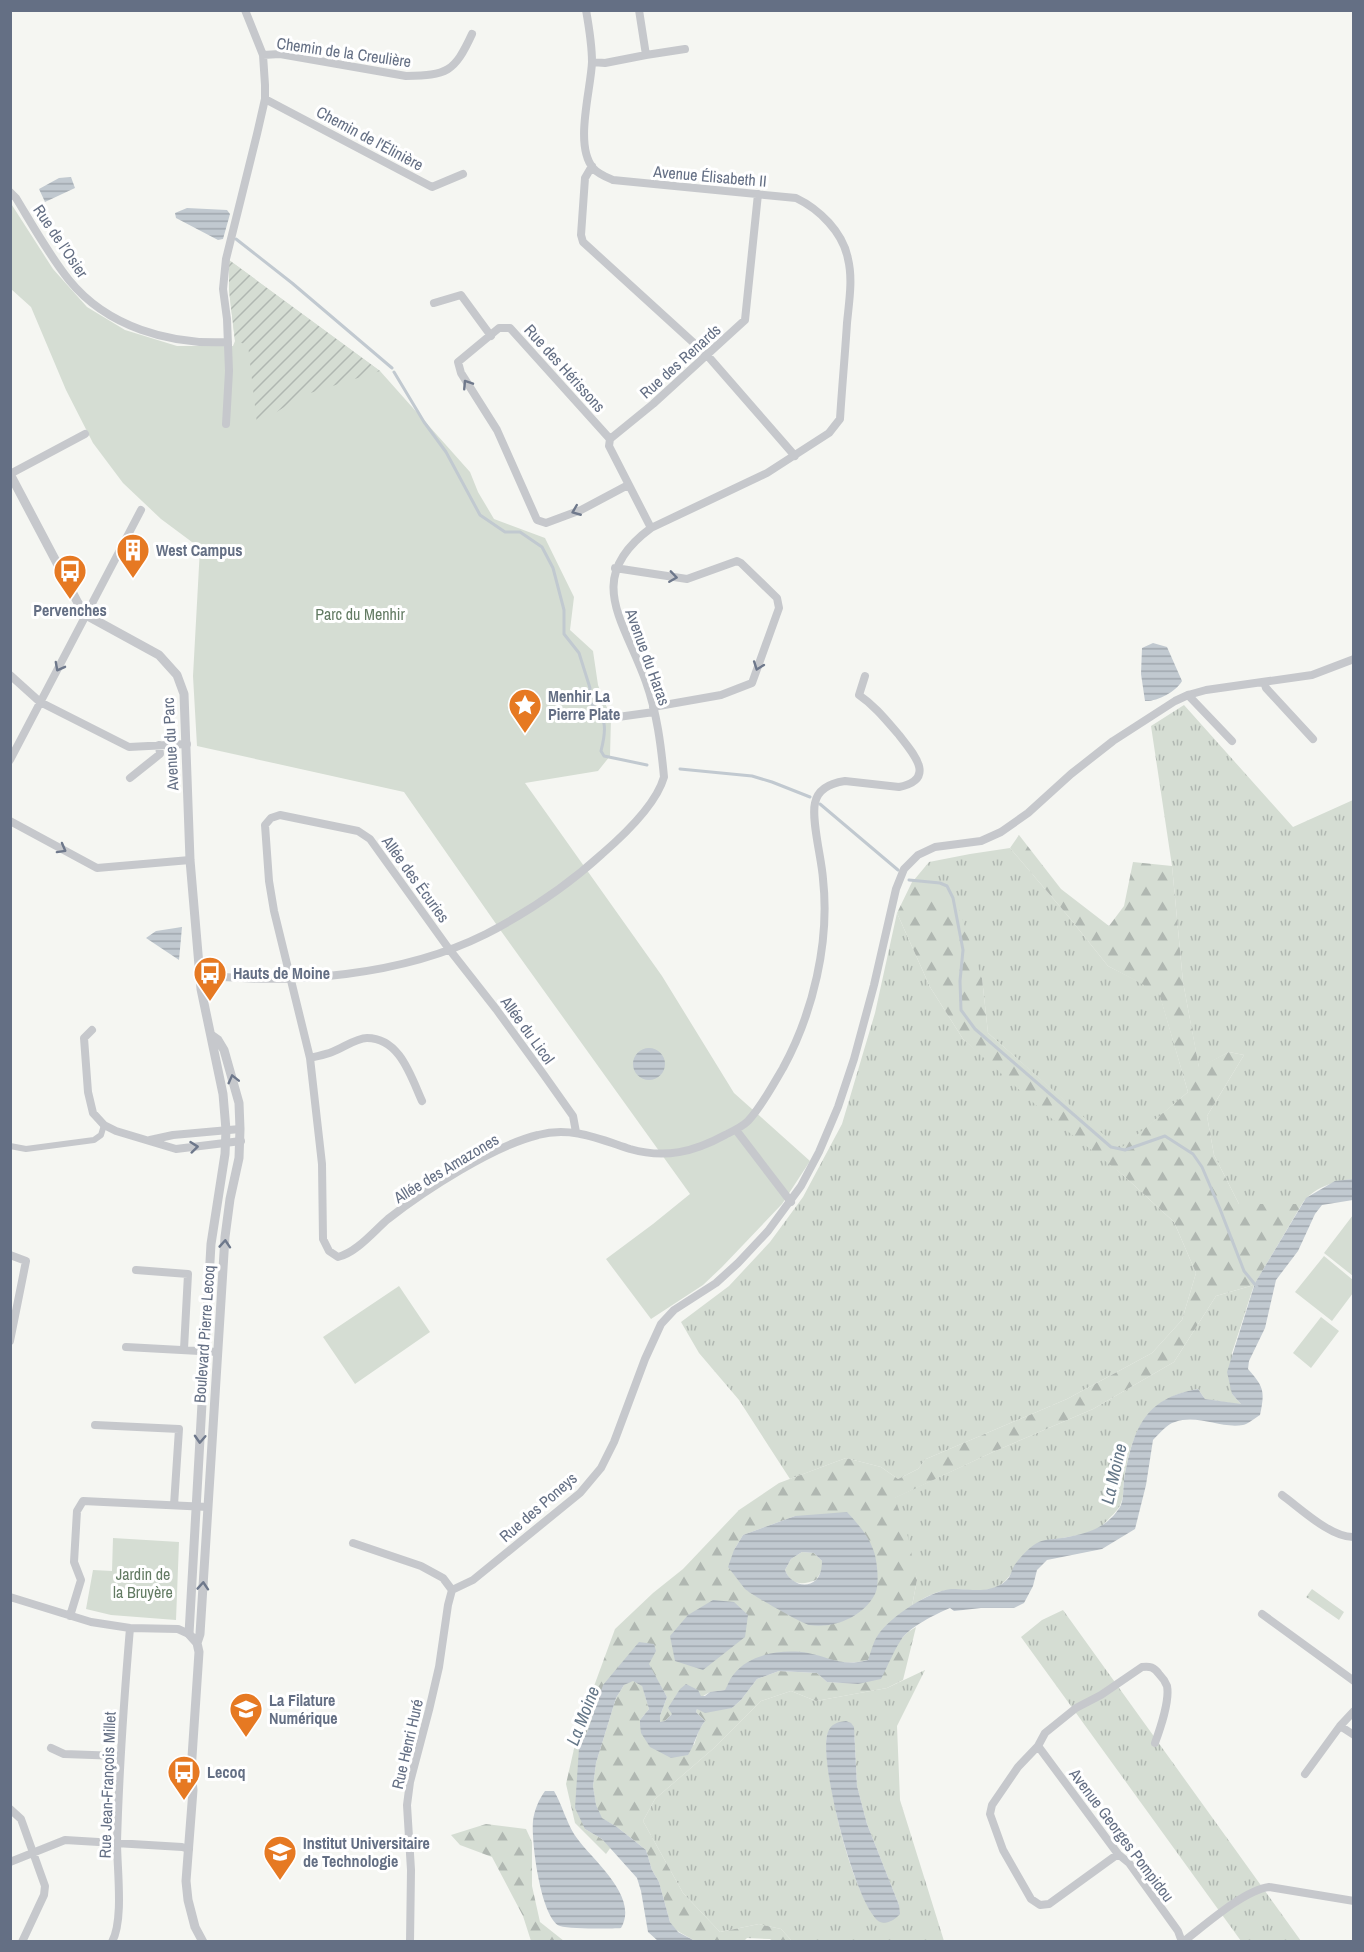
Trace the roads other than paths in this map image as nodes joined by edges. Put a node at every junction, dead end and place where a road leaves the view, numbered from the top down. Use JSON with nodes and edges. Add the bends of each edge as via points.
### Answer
{"nodes":[{"id":1,"x":245,"y":10,"type":"edge"},
{"id":2,"x":586,"y":10,"type":"edge"},
{"id":3,"x":639,"y":10,"type":"edge"},
{"id":4,"x":472,"y":34,"type":"dead end"},
{"id":5,"x":685,"y":49,"type":"dead end"},
{"id":6,"x":263,"y":55,"type":"junction"},
{"id":7,"x":646,"y":56,"type":"junction"},
{"id":8,"x":592,"y":62,"type":"junction"},
{"id":9,"x":265,"y":99,"type":"junction"},
{"id":10,"x":592,"y":166,"type":"junction"},
{"id":11,"x":463,"y":174,"type":"dead end"},
{"id":12,"x":10,"y":192,"type":"edge"},
{"id":13,"x":758,"y":194,"type":"junction"},
{"id":14,"x":434,"y":303,"type":"dead end"},
{"id":15,"x":491,"y":336,"type":"junction"},
{"id":16,"x":228,"y":342,"type":"junction"},
{"id":17,"x":706,"y":355,"type":"junction"},
{"id":18,"x":226,"y":424,"type":"dead end"},
{"id":19,"x":85,"y":434,"type":"dead end"},
{"id":20,"x":610,"y":439,"type":"junction"},
{"id":21,"x":795,"y":456,"type":"junction"},
{"id":22,"x":10,"y":474,"type":"edge"},
{"id":23,"x":628,"y":485,"type":"junction"},
{"id":24,"x":141,"y":510,"type":"dead end"},
{"id":25,"x":651,"y":528,"type":"junction"},
{"id":26,"x":615,"y":568,"type":"junction"},
{"id":27,"x":86,"y":615,"type":"junction"},
{"id":28,"x":1353,"y":659,"type":"edge"},
{"id":29,"x":10,"y":675,"type":"edge"},
{"id":30,"x":865,"y":676,"type":"dead end"},
{"id":31,"x":1264,"y":682,"type":"junction"},
{"id":32,"x":1188,"y":695,"type":"junction"},
{"id":33,"x":40,"y":702,"type":"junction"},
{"id":34,"x":654,"y":710,"type":"junction"},
{"id":35,"x":618,"y":717,"type":"dead end"},
{"id":36,"x":1313,"y":740,"type":"dead end"},
{"id":37,"x":1232,"y":741,"type":"dead end"},
{"id":38,"x":187,"y":744,"type":"junction"},
{"id":39,"x":159,"y":746,"type":"junction"},
{"id":40,"x":10,"y":760,"type":"edge"},
{"id":41,"x":130,"y":778,"type":"dead end"},
{"id":42,"x":10,"y":821,"type":"edge"},
{"id":43,"x":190,"y":860,"type":"junction"},
{"id":44,"x":449,"y":949,"type":"junction"},
{"id":45,"x":200,"y":975,"type":"junction"},
{"id":46,"x":290,"y":978,"type":"junction"},
{"id":47,"x":92,"y":1030,"type":"dead end"},
{"id":48,"x":211,"y":1035,"type":"junction"},
{"id":49,"x":310,"y":1058,"type":"junction"},
{"id":50,"x":422,"y":1101,"type":"dead end"},
{"id":51,"x":104,"y":1125,"type":"junction"},
{"id":52,"x":240,"y":1129,"type":"junction"},
{"id":53,"x":226,"y":1130,"type":"junction"},
{"id":54,"x":736,"y":1130,"type":"junction"},
{"id":55,"x":576,"y":1132,"type":"junction"},
{"id":56,"x":148,"y":1140,"type":"junction"},
{"id":57,"x":240,"y":1141,"type":"junction"},
{"id":58,"x":226,"y":1143,"type":"junction"},
{"id":59,"x":10,"y":1146,"type":"edge"},
{"id":60,"x":791,"y":1202,"type":"junction"},
{"id":61,"x":10,"y":1255,"type":"edge"},
{"id":62,"x":136,"y":1269,"type":"dead end"},
{"id":63,"x":10,"y":1341,"type":"edge"},
{"id":64,"x":126,"y":1347,"type":"dead end"},
{"id":65,"x":184,"y":1349,"type":"junction"},
{"id":66,"x":205,"y":1351,"type":"junction"},
{"id":67,"x":218,"y":1352,"type":"junction"},
{"id":68,"x":95,"y":1425,"type":"dead end"},
{"id":69,"x":1282,"y":1495,"type":"dead end"},
{"id":70,"x":174,"y":1504,"type":"junction"},
{"id":71,"x":196,"y":1506,"type":"junction"},
{"id":72,"x":208,"y":1507,"type":"junction"},
{"id":73,"x":1353,"y":1537,"type":"edge"},
{"id":74,"x":352,"y":1543,"type":"dead end"},
{"id":75,"x":452,"y":1590,"type":"junction"},
{"id":76,"x":10,"y":1597,"type":"edge"},
{"id":77,"x":1262,"y":1614,"type":"dead end"},
{"id":78,"x":70,"y":1616,"type":"junction"},
{"id":79,"x":130,"y":1628,"type":"junction"},
{"id":80,"x":189,"y":1634,"type":"junction"},
{"id":81,"x":197,"y":1643,"type":"junction"},
{"id":82,"x":1353,"y":1681,"type":"edge"},
{"id":83,"x":1353,"y":1711,"type":"edge"},
{"id":84,"x":1340,"y":1726,"type":"junction"},
{"id":85,"x":1353,"y":1735,"type":"edge"},
{"id":86,"x":1155,"y":1743,"type":"dead end"},
{"id":87,"x":1038,"y":1746,"type":"junction"},
{"id":88,"x":51,"y":1748,"type":"dead end"},
{"id":89,"x":120,"y":1756,"type":"junction"},
{"id":90,"x":1305,"y":1774,"type":"dead end"},
{"id":91,"x":10,"y":1809,"type":"edge"},
{"id":92,"x":117,"y":1844,"type":"junction"},
{"id":93,"x":189,"y":1849,"type":"junction"},
{"id":94,"x":34,"y":1853,"type":"junction"},
{"id":95,"x":1118,"y":1854,"type":"junction"},
{"id":96,"x":10,"y":1862,"type":"edge"},
{"id":97,"x":1353,"y":1901,"type":"edge"},
{"id":98,"x":22,"y":1941,"type":"edge"},
{"id":99,"x":112,"y":1941,"type":"edge"},
{"id":100,"x":203,"y":1941,"type":"edge"},
{"id":101,"x":410,"y":1941,"type":"edge"},
{"id":102,"x":1183,"y":1941,"type":"edge"}],
"edges":[{"from":1,"to":6,"type":"street"},
{"from":2,"to":8,"type":"street"},
{"from":3,"to":7,"type":"street"},
{"from":4,"to":6,"type":"street","name":"Chemin de la Creulière","via":[[463,55],[452,67],[426,76],[280,54]]},
{"from":5,"to":7,"type":"street"},
{"from":6,"to":9,"type":"street"},
{"from":7,"to":8,"type":"street"},
{"from":8,"to":10,"type":"street","via":[[585,136]]},
{"from":9,"to":11,"type":"street","name":"Chemin de l'Élinière","via":[[432,187]]},
{"from":9,"to":16,"type":"street","via":[[226,259],[223,289]]},
{"from":10,"to":13,"type":"street","name":"Avenue Élisabeth II","via":[[613,180]]},
{"from":10,"to":17,"type":"street","via":[[585,178],[583,242]]},
{"from":12,"to":16,"type":"street","name":"Rue de l’Osier","via":[[70,281],[110,315],[164,338]]},
{"from":13,"to":17,"type":"street","name":"Rue des Renards","via":[[745,320]]},
{"from":13,"to":21,"type":"street","name":"Avenue Élisabeth II","via":[[796,198],[809,205],[839,237],[848,259],[850,284],[840,419],[829,433]]},
{"from":14,"to":15,"type":"street","via":[[461,295]]},
{"from":15,"to":20,"type":"street","name":"Rue des Hérissons","via":[[499,328],[510,328]]},
{"from":23,"to":15,"type":"street","one_way":true,"via":[[581,510],[546,523],[537,520],[497,430],[460,373],[458,362]]},
{"from":16,"to":18,"type":"street"},
{"from":17,"to":20,"type":"street","name":"Rue des Renards"},
{"from":17,"to":21,"type":"street"},
{"from":19,"to":22,"type":"street"},
{"from":20,"to":23,"type":"street","via":[[609,446]]},
{"from":21,"to":25,"type":"street","via":[[736,489]]},
{"from":22,"to":27,"type":"street"},
{"from":23,"to":25,"type":"street"},
{"from":24,"to":27,"type":"street"},
{"from":25,"to":26,"type":"street","via":[[624,551]]},
{"from":26,"to":34,"type":"street","name":"Avenue du Haras","via":[[617,612]]},
{"from":26,"to":34,"type":"street","one_way":true,"via":[[687,579],[737,561],[777,598],[779,608],[752,683],[721,695]]},
{"from":27,"to":33,"type":"street","one_way":true},
{"from":27,"to":38,"type":"street","name":"Avenue du Parc","via":[[168,663],[184,694]]},
{"from":28,"to":31,"type":"street","name":"Rue des Poneys","via":[[1312,675]]},
{"from":29,"to":33,"type":"street"},
{"from":30,"to":54,"type":"street","via":[[860,695],[874,705],[914,753],[919,774],[916,780],[899,787],[837,782],[826,786],[816,797],[813,816],[825,902],[823,937],[811,996],[784,1066],[747,1122]]},
{"from":31,"to":32,"type":"street","name":"Rue des Poneys"},
{"from":31,"to":36,"type":"street"},
{"from":32,"to":37,"type":"street"},
{"from":32,"to":60,"type":"street","name":"Rue des Poneys","via":[[1113,741],[1001,832],[981,841],[934,847],[918,855],[904,869],[838,1107]]},
{"from":33,"to":39,"type":"street","via":[[129,747]]},
{"from":33,"to":40,"type":"street"},
{"from":34,"to":35,"type":"street"},
{"from":34,"to":44,"type":"street","name":"Avenue du Haras","via":[[664,777],[662,788],[635,822],[573,880],[484,934]]},
{"from":38,"to":39,"type":"street"},
{"from":38,"to":43,"type":"street","name":"Avenue du Parc"},
{"from":39,"to":41,"type":"street","via":[[160,754]]},
{"from":42,"to":43,"type":"street","one_way":true,"via":[[97,868]]},
{"from":43,"to":45,"type":"street","name":"Avenue du Parc"},
{"from":44,"to":46,"type":"street","name":"Avenue du Haras","via":[[365,970]]},
{"from":44,"to":46,"type":"street","name":"Allée des Écuries","via":[[370,839],[358,831],[280,815],[265,825],[274,911]]},
{"from":44,"to":55,"type":"street","name":"Allée du Licol","via":[[573,1116]]},
{"from":45,"to":46,"type":"street","name":"Avenue du Haras"},
{"from":45,"to":48,"type":"street","name":"Boulevard Pierre Lecoq"},
{"from":46,"to":49,"type":"street","name":"Allée des Amazones"},
{"from":47,"to":51,"type":"street","via":[[84,1038],[88,1092],[93,1113]]},
{"from":52,"to":48,"type":"street","name":"Boulevard Pierre Lecoq","one_way":true,"via":[[239,1103],[228,1060]]},
{"from":48,"to":53,"type":"street","name":"Boulevard Pierre Lecoq"},
{"from":49,"to":50,"type":"street","via":[[366,1038],[384,1042],[405,1065]]},
{"from":49,"to":55,"type":"street","name":"Allée des Amazones","via":[[322,1164],[323,1239],[329,1251],[338,1257],[347,1255],[429,1190],[506,1146],[541,1134]]},
{"from":51,"to":56,"type":"street"},
{"from":51,"to":59,"type":"street","via":[[101,1136],[94,1140],[26,1149]]},
{"from":52,"to":53,"type":"street"},
{"from":52,"to":57,"type":"street","name":"Boulevard Pierre Lecoq"},
{"from":53,"to":56,"type":"street"},
{"from":53,"to":58,"type":"street","name":"Boulevard Pierre Lecoq"},
{"from":54,"to":55,"type":"street","name":"Allée des Amazones","via":[[697,1149],[674,1154],[653,1154]]},
{"from":54,"to":60,"type":"street"},
{"from":56,"to":58,"type":"street","one_way":true,"via":[[176,1149]]},
{"from":57,"to":58,"type":"street"},
{"from":67,"to":57,"type":"street","name":"Boulevard Pierre Lecoq","one_way":true,"via":[[225,1238]]},
{"from":58,"to":66,"type":"street","name":"Boulevard Pierre Lecoq","via":[[211,1244]]},
{"from":60,"to":75,"type":"street","name":"Rue des Poneys","via":[[738,1263],[661,1324],[614,1442],[601,1468],[580,1493],[472,1580]]},
{"from":61,"to":63,"type":"street","via":[[26,1261]]},
{"from":62,"to":65,"type":"street","via":[[188,1274]]},
{"from":64,"to":65,"type":"street"},
{"from":65,"to":66,"type":"street"},
{"from":66,"to":67,"type":"street"},
{"from":66,"to":71,"type":"street","name":"Boulevard Pierre Lecoq","one_way":true},
{"from":67,"to":72,"type":"street","name":"Boulevard Pierre Lecoq"},
{"from":68,"to":70,"type":"street","via":[[179,1430]]},
{"from":69,"to":73,"type":"street","via":[[1331,1530]]},
{"from":70,"to":71,"type":"street"},
{"from":70,"to":78,"type":"street","via":[[83,1501],[77,1511],[74,1562],[81,1580]]},
{"from":71,"to":72,"type":"street"},
{"from":71,"to":80,"type":"street","name":"Boulevard Pierre Lecoq"},
{"from":81,"to":72,"type":"street","name":"Boulevard Pierre Lecoq","one_way":true},
{"from":74,"to":75,"type":"street","via":[[421,1566],[443,1578]]},
{"from":75,"to":101,"type":"street","name":"Rue Henri Huré","via":[[439,1667],[407,1805]]},
{"from":76,"to":78,"type":"street"},
{"from":77,"to":82,"type":"street"},
{"from":78,"to":79,"type":"street"},
{"from":79,"to":80,"type":"street","via":[[177,1629]]},
{"from":79,"to":89,"type":"street","name":"Rue Jean-François Millet"},
{"from":80,"to":81,"type":"street"},
{"from":81,"to":93,"type":"street","name":"Boulevard Pierre Lecoq"},
{"from":83,"to":84,"type":"street"},
{"from":84,"to":85,"type":"street"},
{"from":84,"to":90,"type":"street"},
{"from":86,"to":87,"type":"street","via":[[1167,1688],[1149,1666],[1076,1708],[1046,1733]]},
{"from":87,"to":95,"type":"street","name":"Avenue Georges Pompidou"},
{"from":87,"to":95,"type":"street","via":[[1018,1767],[990,1814],[1003,1850],[1031,1899],[1040,1905],[1049,1904]]},
{"from":88,"to":89,"type":"street","via":[[64,1754]]},
{"from":89,"to":92,"type":"street","name":"Rue Jean-François Millet"},
{"from":91,"to":94,"type":"street","via":[[21,1819]]},
{"from":92,"to":93,"type":"street"},
{"from":92,"to":94,"type":"street","via":[[65,1840]]},
{"from":92,"to":99,"type":"street","name":"Rue Jean-François Millet","via":[[118,1919]]},
{"from":93,"to":100,"type":"street","name":"Boulevard Pierre Lecoq","via":[[188,1900]]},
{"from":94,"to":96,"type":"street"},
{"from":94,"to":98,"type":"street","via":[[45,1886],[44,1895]]},
{"from":95,"to":102,"type":"street","name":"Avenue Georges Pompidou","via":[[1129,1863]]},
{"from":97,"to":102,"type":"street","via":[[1259,1888]]}]}
